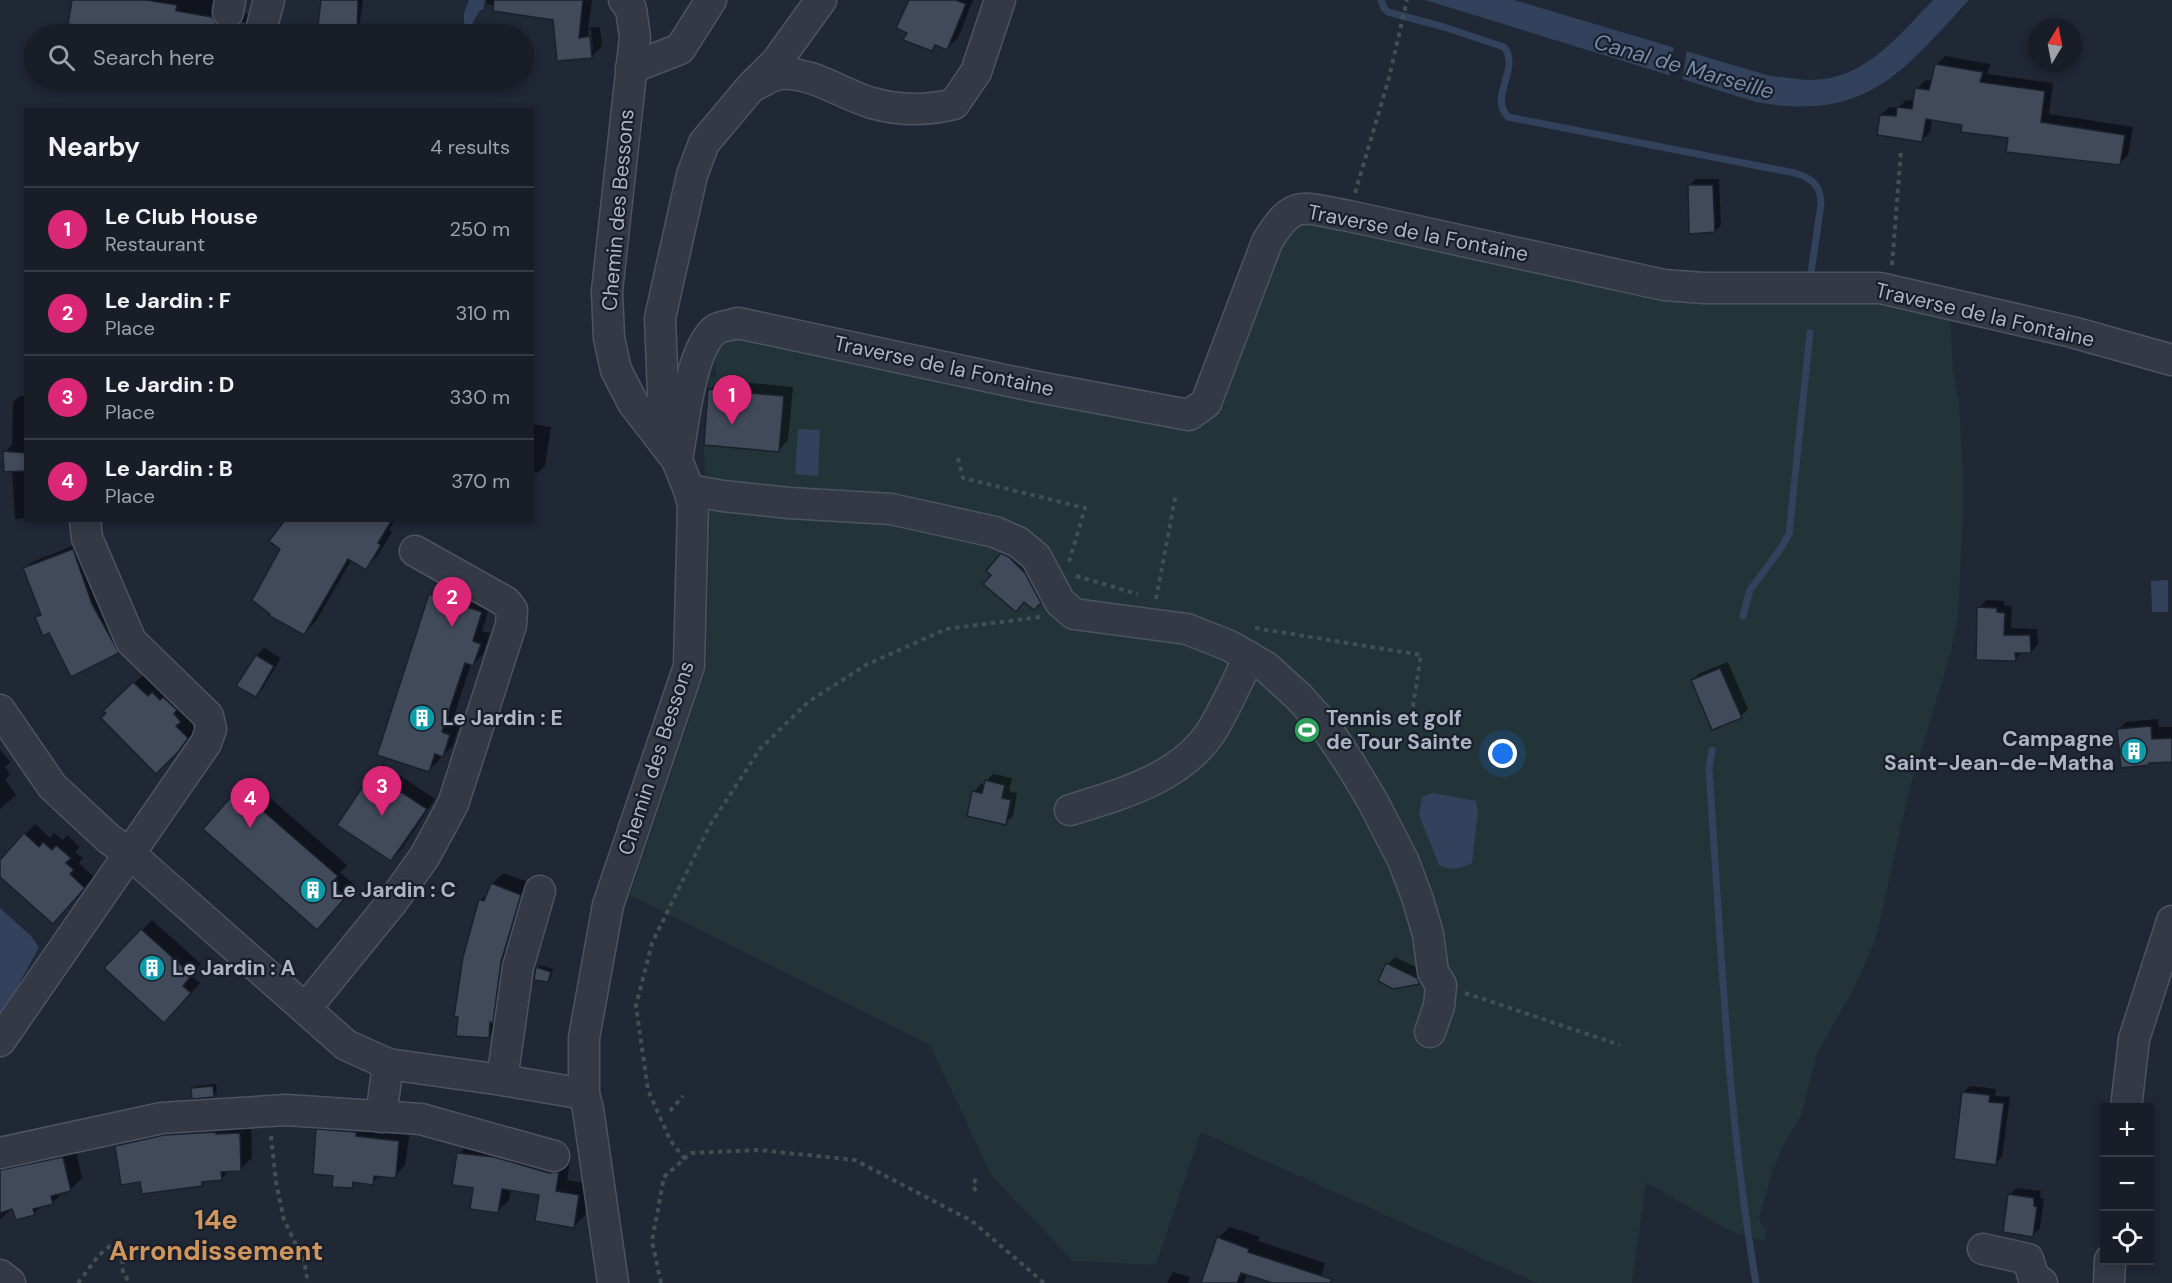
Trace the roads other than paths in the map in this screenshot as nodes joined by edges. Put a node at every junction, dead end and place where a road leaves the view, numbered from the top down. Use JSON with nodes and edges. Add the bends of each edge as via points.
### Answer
{"nodes":[{"id":1,"x":269,"y":0,"type":"edge"},
{"id":2,"x":624,"y":0,"type":"edge"},
{"id":3,"x":711,"y":0,"type":"edge"},
{"id":4,"x":821,"y":0,"type":"edge"},
{"id":5,"x":998,"y":3,"type":"edge"},
{"id":6,"x":263,"y":24,"type":"edge"},
{"id":7,"x":631,"y":68,"type":"junction"},
{"id":8,"x":752,"y":86,"type":"junction"},
{"id":9,"x":2172,"y":360,"type":"edge"},
{"id":10,"x":671,"y":452,"type":"junction"},
{"id":11,"x":689,"y":490,"type":"junction"},
{"id":12,"x":85,"y":522,"type":"edge"},
{"id":13,"x":415,"y":551,"type":"dead end"},
{"id":14,"x":1249,"y":657,"type":"junction"},
{"id":15,"x":0,"y":710,"type":"edge"},
{"id":16,"x":1070,"y":810,"type":"dead end"},
{"id":17,"x":129,"y":853,"type":"junction"},
{"id":18,"x":540,"y":891,"type":"dead end"},
{"id":19,"x":2172,"y":921,"type":"edge"},
{"id":20,"x":306,"y":1008,"type":"junction"},
{"id":21,"x":1430,"y":1032,"type":"dead end"},
{"id":22,"x":0,"y":1041,"type":"edge"},
{"id":23,"x":388,"y":1064,"type":"junction"},
{"id":24,"x":502,"y":1080,"type":"junction"},
{"id":25,"x":584,"y":1094,"type":"junction"},
{"id":26,"x":2126,"y":1103,"type":"edge"},
{"id":27,"x":381,"y":1117,"type":"junction"},
{"id":28,"x":0,"y":1153,"type":"edge"},
{"id":29,"x":554,"y":1156,"type":"dead end"},
{"id":30,"x":1983,"y":1249,"type":"dead end"},
{"id":31,"x":2110,"y":1265,"type":"edge"},
{"id":32,"x":0,"y":1275,"type":"edge"},
{"id":33,"x":10,"y":1283,"type":"edge"},
{"id":34,"x":613,"y":1283,"type":"edge"},
{"id":35,"x":2042,"y":1283,"type":"edge"},
{"id":36,"x":2109,"y":1283,"type":"edge"}],
"edges":[{"from":1,"to":6,"type":"street"},
{"from":2,"to":7,"type":"street","name":"Chemin des Bessons","via":[[631,9],[635,37]]},
{"from":3,"to":7,"type":"street","via":[[680,49]]},
{"from":4,"to":8,"type":"street","via":[[777,61]]},
{"from":5,"to":8,"type":"street","via":[[976,72],[954,105],[900,110],[870,103],[802,76],[779,74]]},
{"from":7,"to":10,"type":"street","name":"Chemin des Bessons","via":[[607,291],[609,338],[616,370],[633,403]]},
{"from":8,"to":10,"type":"street","via":[[704,143],[692,175],[660,318]]},
{"from":9,"to":10,"type":"street","name":"Traverse de la Fontaine","via":[[2072,332],[1880,288],[1664,285],[1303,208],[1289,212],[1267,242],[1206,403],[1189,415],[1022,384],[738,323],[717,329],[703,345]]},
{"from":10,"to":11,"type":"street","name":"Chemin des Bessons"},
{"from":11,"to":14,"type":"street","via":[[789,503],[891,509],[995,532],[1018,542],[1036,557],[1060,602],[1074,614],[1187,629]]},
{"from":11,"to":25,"type":"street","name":"Chemin des Bessons","via":[[693,505],[689,666],[608,905],[584,1038]]},
{"from":12,"to":17,"type":"street","via":[[87,538],[131,641],[208,716],[211,729],[199,753]]},
{"from":13,"to":20,"type":"street","via":[[506,602],[512,610],[511,625],[453,804],[393,902]]},
{"from":14,"to":16,"type":"street","via":[[1213,729],[1190,757],[1154,780]]},
{"from":14,"to":21,"type":"street","via":[[1266,667],[1325,726],[1357,774],[1403,860],[1428,934],[1433,972],[1441,985]]},
{"from":15,"to":17,"type":"street","via":[[52,786]]},
{"from":17,"to":20,"type":"street"},
{"from":17,"to":22,"type":"street"},
{"from":18,"to":24,"type":"street","via":[[518,967]]},
{"from":19,"to":26,"type":"street","via":[[2134,1039]]},
{"from":20,"to":23,"type":"street","via":[[346,1045]]},
{"from":23,"to":24,"type":"street"},
{"from":23,"to":27,"type":"street"},
{"from":24,"to":25,"type":"street"},
{"from":25,"to":34,"type":"street","name":"Chemin des Bessons"},
{"from":27,"to":28,"type":"street","via":[[286,1110],[162,1118]]},
{"from":27,"to":29,"type":"street","via":[[421,1119]]},
{"from":30,"to":35,"type":"street","via":[[2028,1259],[2033,1276]]},
{"from":31,"to":36,"type":"street"},
{"from":32,"to":33,"type":"street"}]}
